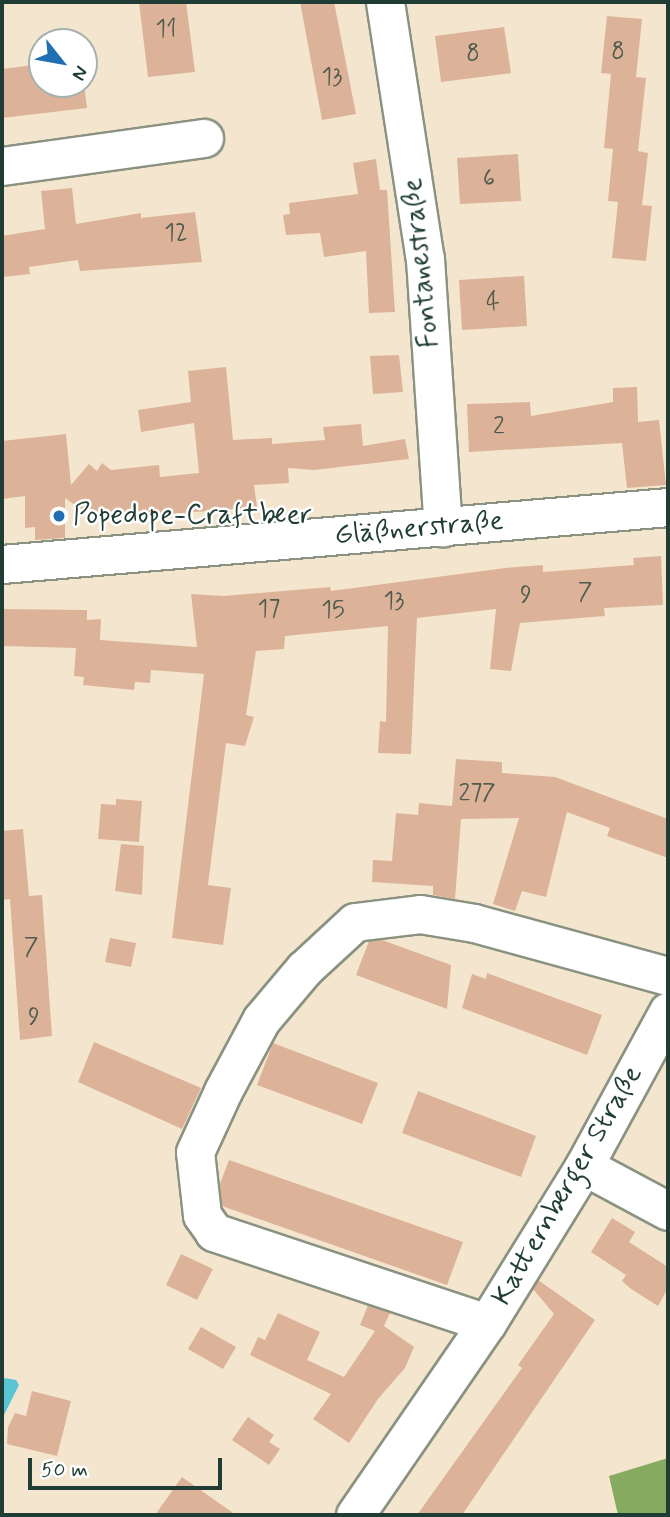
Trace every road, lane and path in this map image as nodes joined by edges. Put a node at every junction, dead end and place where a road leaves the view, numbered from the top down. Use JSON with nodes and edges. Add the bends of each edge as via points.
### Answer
{"nodes":[{"id":1,"x":385,"y":2,"type":"edge"},
{"id":2,"x":204,"y":138,"type":"dead end"},
{"id":3,"x":2,"y":166,"type":"edge"},
{"id":4,"x":668,"y":507,"type":"edge"},
{"id":5,"x":443,"y":527,"type":"junction"},
{"id":6,"x":2,"y":564,"type":"edge"},
{"id":7,"x":668,"y":976,"type":"edge"},
{"id":8,"x":668,"y":1011,"type":"edge"},
{"id":9,"x":584,"y":1166,"type":"junction"},
{"id":10,"x":668,"y":1211,"type":"edge"},
{"id":11,"x":487,"y":1323,"type":"junction"},
{"id":12,"x":355,"y":1515,"type":"edge"}],
"edges":[{"from":1,"to":5,"type":"street","name":"Fontanestraße","via":[[425,259]]},
{"from":2,"to":3,"type":"street"},
{"from":4,"to":5,"type":"street","name":"Gläßnerstraße"},
{"from":5,"to":6,"type":"street","name":"Gläßnerstraße"},
{"from":7,"to":11,"type":"street","name":"Katternberger Straße","via":[[474,923],[420,914],[377,916],[355,922],[336,935],[261,1020],[201,1139],[196,1164],[202,1216],[214,1231]]},
{"from":8,"to":9,"type":"street","name":"Katternberger Straße"},
{"from":9,"to":10,"type":"street"},
{"from":9,"to":11,"type":"street","name":"Katternberger Straße"},
{"from":11,"to":12,"type":"street","name":"Katternberger Straße"}]}
